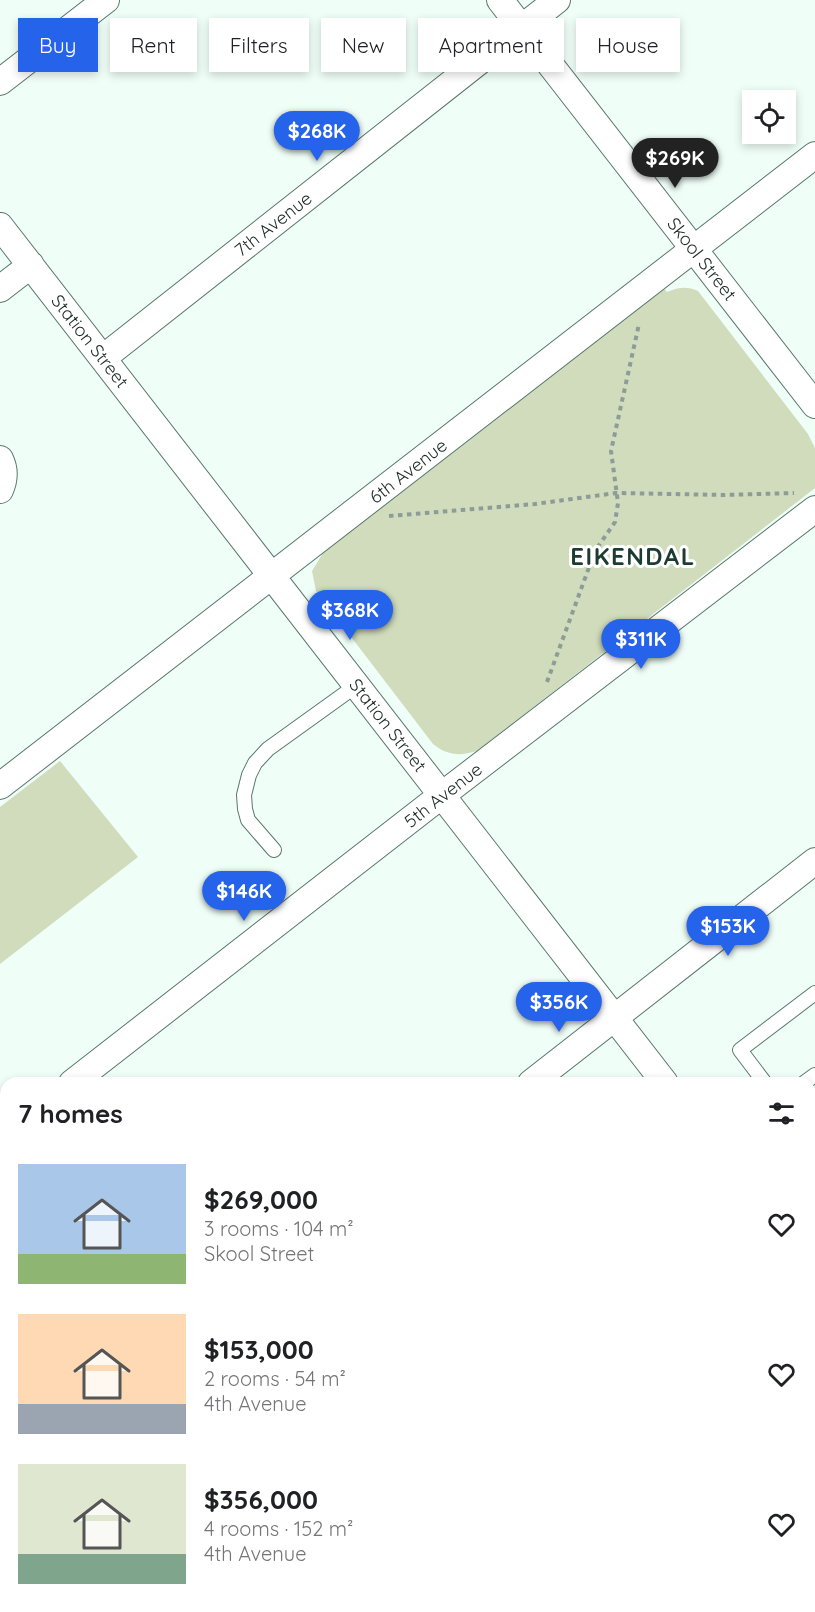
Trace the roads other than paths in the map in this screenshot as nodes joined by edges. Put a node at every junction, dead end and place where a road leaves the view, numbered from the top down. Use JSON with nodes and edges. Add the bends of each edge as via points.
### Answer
{"nodes":[{"id":1,"x":106,"y":0,"type":"edge"},
{"id":2,"x":500,"y":0,"type":"edge"},
{"id":3,"x":557,"y":0,"type":"edge"},
{"id":4,"x":514,"y":18,"type":"edge"},
{"id":5,"x":534,"y":18,"type":"edge"},
{"id":6,"x":466,"y":72,"type":"edge"},
{"id":7,"x":556,"y":72,"type":"edge"},
{"id":8,"x":0,"y":82,"type":"edge"},
{"id":9,"x":815,"y":155,"type":"edge"},
{"id":10,"x":0,"y":226,"type":"edge"},
{"id":11,"x":694,"y":249,"type":"junction"},
{"id":12,"x":30,"y":265,"type":"junction"},
{"id":13,"x":0,"y":289,"type":"edge"},
{"id":14,"x":103,"y":358,"type":"junction"},
{"id":15,"x":815,"y":405,"type":"edge"},
{"id":16,"x":0,"y":459,"type":"edge"},
{"id":17,"x":0,"y":489,"type":"edge"},
{"id":18,"x":815,"y":510,"type":"edge"},
{"id":19,"x":272,"y":577,"type":"junction"},
{"id":20,"x":357,"y":686,"type":"junction"},
{"id":21,"x":0,"y":786,"type":"edge"},
{"id":22,"x":442,"y":795,"type":"junction"},
{"id":23,"x":274,"y":850,"type":"dead end"},
{"id":24,"x":815,"y":861,"type":"edge"},
{"id":25,"x":815,"y":993,"type":"edge"},
{"id":26,"x":615,"y":1018,"type":"junction"},
{"id":27,"x":80,"y":1077,"type":"edge"},
{"id":28,"x":539,"y":1077,"type":"edge"},
{"id":29,"x":660,"y":1077,"type":"edge"},
{"id":30,"x":760,"y":1077,"type":"edge"}],
"edges":[{"from":1,"to":8,"type":"street"},
{"from":2,"to":4,"type":"street","name":"Skool Street"},
{"from":3,"to":5,"type":"street","name":"7th Avenue"},
{"from":6,"to":14,"type":"street","name":"7th Avenue"},
{"from":7,"to":11,"type":"street","name":"Skool Street"},
{"from":9,"to":11,"type":"street","name":"6th Avenue"},
{"from":10,"to":12,"type":"street","name":"Station Street"},
{"from":11,"to":15,"type":"street","name":"Skool Street"},
{"from":11,"to":19,"type":"street","name":"6th Avenue"},
{"from":12,"to":13,"type":"street"},
{"from":12,"to":14,"type":"street","name":"Station Street"},
{"from":14,"to":19,"type":"street","name":"Station Street"},
{"from":16,"to":17,"type":"street","via":[[4,475]]},
{"from":18,"to":22,"type":"street","name":"5th Avenue"},
{"from":19,"to":20,"type":"street","name":"Station Street"},
{"from":19,"to":21,"type":"street","name":"6th Avenue"},
{"from":20,"to":22,"type":"street","name":"Station Street"},
{"from":20,"to":23,"type":"lane","via":[[268,749],[255,763],[244,795],[245,809],[248,820]]},
{"from":22,"to":26,"type":"street","name":"Station Street"},
{"from":22,"to":27,"type":"street","name":"5th Avenue"},
{"from":24,"to":26,"type":"street"},
{"from":25,"to":30,"type":"lane","via":[[740,1050]]},
{"from":26,"to":28,"type":"street"},
{"from":26,"to":29,"type":"street","name":"Station Street"}]}
